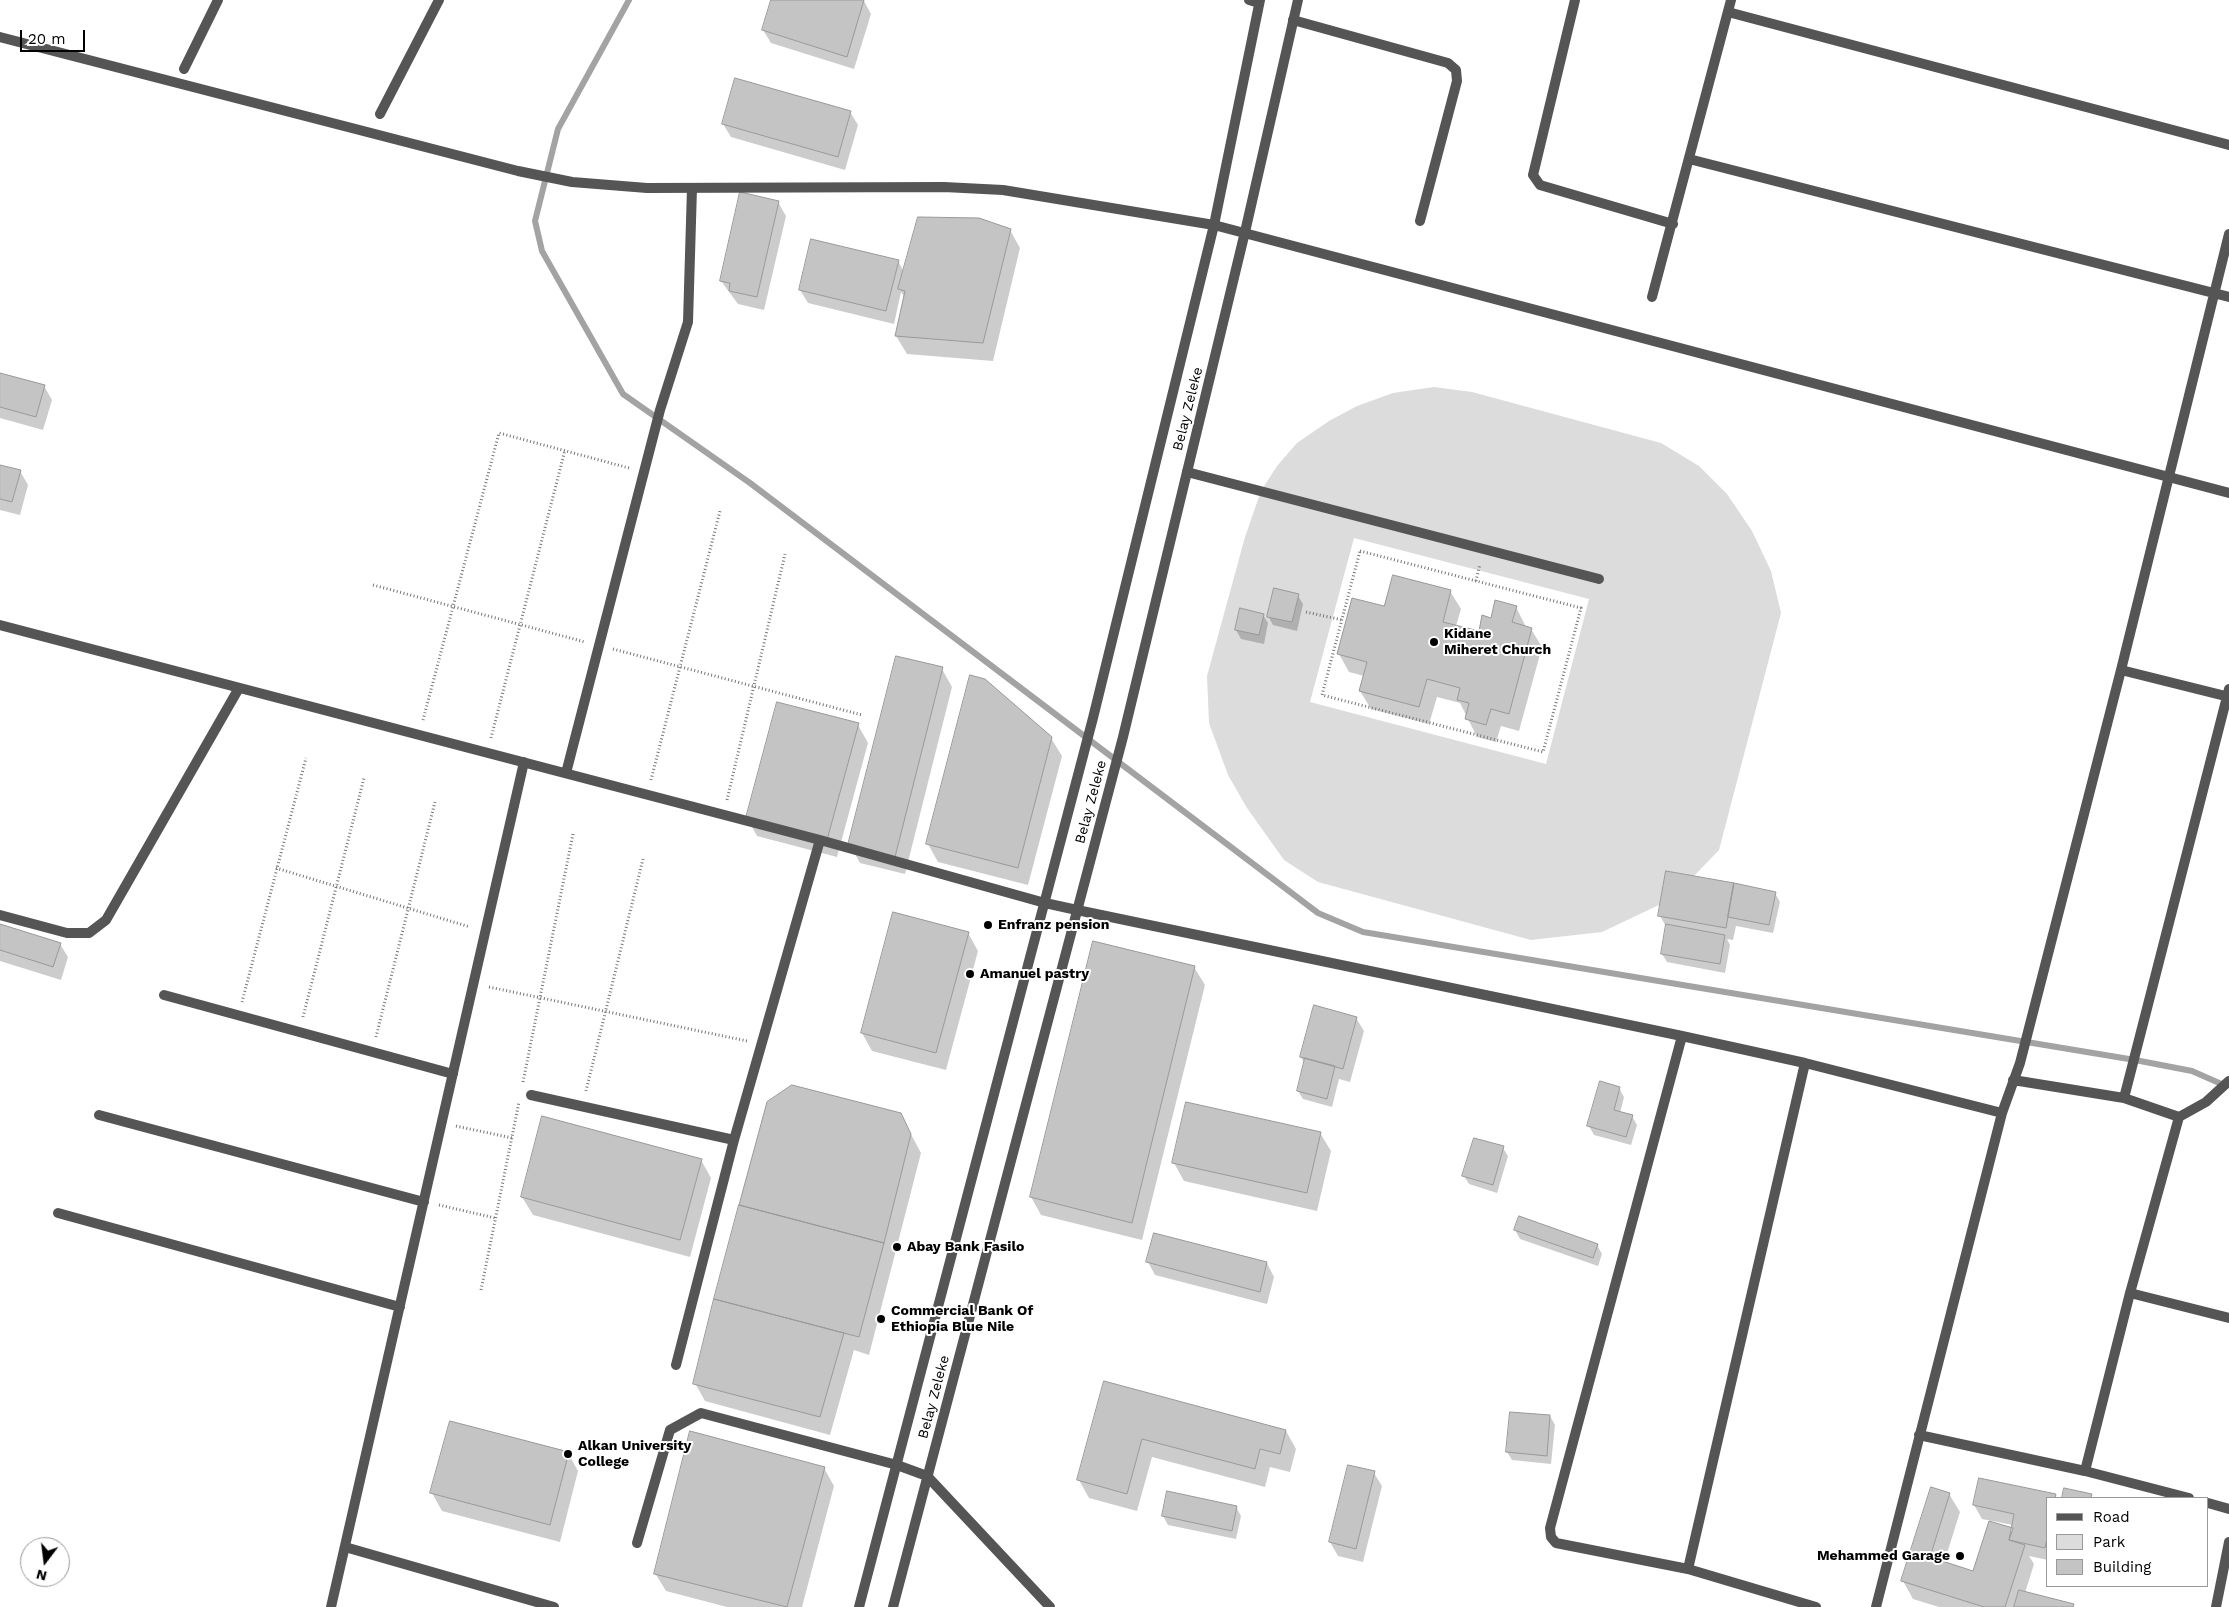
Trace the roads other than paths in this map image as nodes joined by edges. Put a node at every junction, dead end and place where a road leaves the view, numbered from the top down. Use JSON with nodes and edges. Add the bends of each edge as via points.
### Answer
{"nodes":[{"id":1,"x":218,"y":0,"type":"edge"},
{"id":2,"x":439,"y":0,"type":"edge"},
{"id":3,"x":1298,"y":0,"type":"edge"},
{"id":4,"x":1575,"y":0,"type":"edge"},
{"id":5,"x":1731,"y":0,"type":"edge"},
{"id":6,"x":1256,"y":1,"type":"edge"},
{"id":7,"x":1728,"y":12,"type":"junction"},
{"id":8,"x":1293,"y":20,"type":"junction"},
{"id":9,"x":0,"y":37,"type":"edge"},
{"id":10,"x":184,"y":69,"type":"dead end"},
{"id":11,"x":380,"y":114,"type":"dead end"},
{"id":12,"x":2229,"y":145,"type":"edge"},
{"id":13,"x":1689,"y":159,"type":"junction"},
{"id":14,"x":692,"y":188,"type":"junction"},
{"id":15,"x":1420,"y":221,"type":"dead end"},
{"id":16,"x":1673,"y":224,"type":"junction"},
{"id":17,"x":1214,"y":225,"type":"junction"},
{"id":18,"x":1246,"y":232,"type":"junction"},
{"id":19,"x":2229,"y":234,"type":"edge"},
{"id":20,"x":2213,"y":292,"type":"junction"},
{"id":21,"x":1652,"y":297,"type":"dead end"},
{"id":22,"x":2229,"y":297,"type":"edge"},
{"id":23,"x":1187,"y":472,"type":"junction"},
{"id":24,"x":2169,"y":476,"type":"junction"},
{"id":25,"x":2229,"y":493,"type":"edge"},
{"id":26,"x":1599,"y":579,"type":"dead end"},
{"id":27,"x":0,"y":625,"type":"edge"},
{"id":28,"x":2122,"y":670,"type":"junction"},
{"id":29,"x":239,"y":688,"type":"junction"},
{"id":30,"x":2228,"y":694,"type":"edge"},
{"id":31,"x":524,"y":762,"type":"junction"},
{"id":32,"x":566,"y":773,"type":"junction"},
{"id":33,"x":820,"y":840,"type":"junction"},
{"id":34,"x":1045,"y":903,"type":"junction"},
{"id":35,"x":1077,"y":910,"type":"junction"},
{"id":36,"x":0,"y":915,"type":"edge"},
{"id":37,"x":164,"y":996,"type":"dead end"},
{"id":38,"x":1682,"y":1036,"type":"junction"},
{"id":39,"x":1806,"y":1063,"type":"junction"},
{"id":40,"x":453,"y":1074,"type":"junction"},
{"id":41,"x":2013,"y":1080,"type":"junction"},
{"id":42,"x":2228,"y":1080,"type":"edge"},
{"id":43,"x":532,"y":1095,"type":"dead end"},
{"id":44,"x":2124,"y":1098,"type":"junction"},
{"id":45,"x":2002,"y":1112,"type":"junction"},
{"id":46,"x":99,"y":1116,"type":"dead end"},
{"id":47,"x":2179,"y":1117,"type":"junction"},
{"id":48,"x":734,"y":1140,"type":"junction"},
{"id":49,"x":424,"y":1202,"type":"junction"},
{"id":50,"x":58,"y":1213,"type":"dead end"},
{"id":51,"x":2130,"y":1293,"type":"junction"},
{"id":52,"x":400,"y":1307,"type":"junction"},
{"id":53,"x":2229,"y":1318,"type":"edge"},
{"id":54,"x":676,"y":1365,"type":"dead end"},
{"id":55,"x":1919,"y":1435,"type":"junction"},
{"id":56,"x":897,"y":1465,"type":"junction"},
{"id":57,"x":2085,"y":1471,"type":"junction"},
{"id":58,"x":927,"y":1476,"type":"junction"},
{"id":59,"x":2185,"y":1497,"type":"edge"},
{"id":60,"x":2209,"y":1503,"type":"edge"},
{"id":61,"x":2229,"y":1509,"type":"edge"},
{"id":62,"x":2229,"y":1542,"type":"edge"},
{"id":63,"x":637,"y":1543,"type":"dead end"},
{"id":64,"x":345,"y":1547,"type":"junction"},
{"id":65,"x":1688,"y":1569,"type":"junction"},
{"id":66,"x":331,"y":1607,"type":"edge"},
{"id":67,"x":554,"y":1607,"type":"edge"},
{"id":68,"x":859,"y":1607,"type":"edge"},
{"id":69,"x":894,"y":1607,"type":"edge"},
{"id":70,"x":1050,"y":1607,"type":"edge"},
{"id":71,"x":1816,"y":1607,"type":"edge"},
{"id":72,"x":1876,"y":1607,"type":"edge"},
{"id":73,"x":2216,"y":1607,"type":"edge"}],
"edges":[{"from":1,"to":10,"type":"street"},
{"from":2,"to":11,"type":"street"},
{"from":3,"to":8,"type":"street","name":"Belay Zeleke"},
{"from":4,"to":16,"type":"street","via":[[1535,180],[1540,185]]},
{"from":5,"to":7,"type":"street"},
{"from":6,"to":17,"type":"street","name":"Belay Zeleke"},
{"from":7,"to":12,"type":"street"},
{"from":7,"to":13,"type":"street"},
{"from":8,"to":15,"type":"street","via":[[1448,63],[1456,70],[1457,81]]},
{"from":8,"to":18,"type":"street","name":"Belay Zeleke"},
{"from":9,"to":14,"type":"street","via":[[518,171],[572,182]]},
{"from":13,"to":16,"type":"street"},
{"from":13,"to":20,"type":"street"},
{"from":14,"to":17,"type":"street","via":[[944,187],[1003,190]]},
{"from":14,"to":32,"type":"street","via":[[688,322],[660,410]]},
{"from":16,"to":21,"type":"street"},
{"from":17,"to":18,"type":"street"},
{"from":17,"to":34,"type":"street","name":"Belay Zeleke","via":[[1094,718]]},
{"from":18,"to":23,"type":"street","name":"Belay Zeleke"},
{"from":18,"to":24,"type":"street"},
{"from":19,"to":20,"type":"street"},
{"from":20,"to":22,"type":"street"},
{"from":20,"to":24,"type":"street"},
{"from":23,"to":26,"type":"street"},
{"from":23,"to":35,"type":"street","name":"Belay Zeleke"},
{"from":24,"to":25,"type":"street"},
{"from":24,"to":28,"type":"street"},
{"from":27,"to":29,"type":"street"},
{"from":28,"to":30,"type":"street"},
{"from":28,"to":41,"type":"street"},
{"from":29,"to":31,"type":"street"},
{"from":29,"to":36,"type":"street","via":[[106,920],[89,933],[67,933]]},
{"from":30,"to":44,"type":"street"},
{"from":31,"to":32,"type":"street"},
{"from":31,"to":40,"type":"street"},
{"from":32,"to":33,"type":"street"},
{"from":33,"to":34,"type":"street"},
{"from":33,"to":48,"type":"street"},
{"from":34,"to":35,"type":"street"},
{"from":34,"to":56,"type":"street","name":"Belay Zeleke"},
{"from":35,"to":38,"type":"street"},
{"from":35,"to":58,"type":"street","name":"Belay Zeleke"},
{"from":37,"to":40,"type":"street"},
{"from":38,"to":39,"type":"street"},
{"from":38,"to":65,"type":"street","via":[[1550,1528],[1556,1544]]},
{"from":39,"to":45,"type":"street"},
{"from":39,"to":65,"type":"street"},
{"from":40,"to":49,"type":"street"},
{"from":41,"to":44,"type":"street"},
{"from":41,"to":45,"type":"street"},
{"from":42,"to":47,"type":"street","via":[[2206,1102]]},
{"from":43,"to":48,"type":"street"},
{"from":44,"to":47,"type":"street"},
{"from":45,"to":55,"type":"street"},
{"from":46,"to":49,"type":"street"},
{"from":47,"to":51,"type":"street"},
{"from":48,"to":54,"type":"street"},
{"from":49,"to":52,"type":"street"},
{"from":50,"to":52,"type":"street"},
{"from":51,"to":53,"type":"street"},
{"from":51,"to":57,"type":"street"},
{"from":52,"to":64,"type":"street"},
{"from":55,"to":57,"type":"street"},
{"from":55,"to":72,"type":"street"},
{"from":56,"to":58,"type":"street"},
{"from":56,"to":63,"type":"street","via":[[702,1413],[670,1430]]},
{"from":56,"to":68,"type":"street","name":"Belay Zeleke"},
{"from":57,"to":59,"type":"street"},
{"from":58,"to":69,"type":"street","name":"Belay Zeleke"},
{"from":58,"to":70,"type":"street"},
{"from":60,"to":61,"type":"street"},
{"from":62,"to":73,"type":"street"},
{"from":64,"to":66,"type":"street"},
{"from":64,"to":67,"type":"street"},
{"from":65,"to":71,"type":"street"}]}
